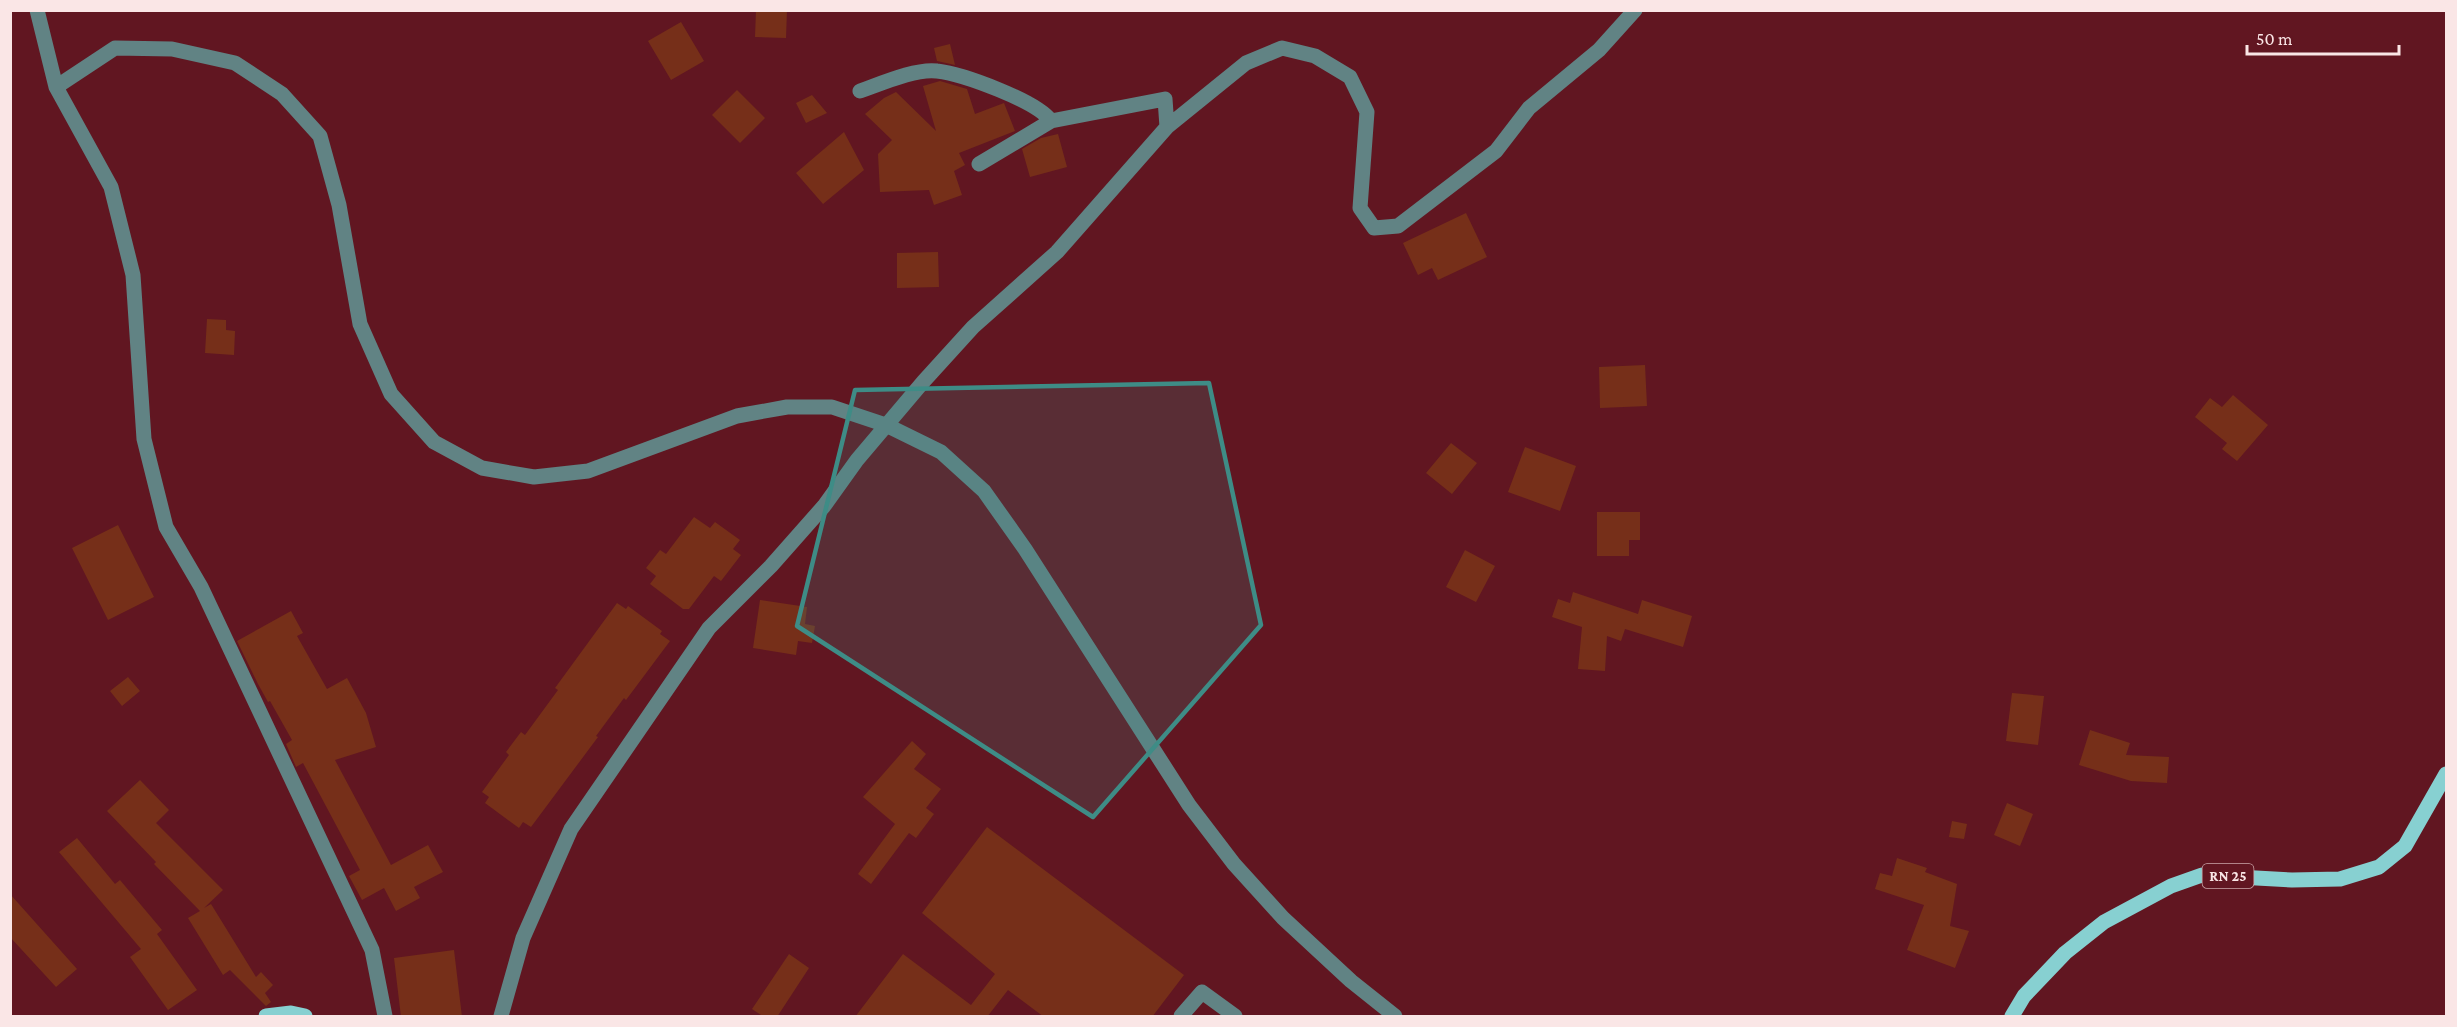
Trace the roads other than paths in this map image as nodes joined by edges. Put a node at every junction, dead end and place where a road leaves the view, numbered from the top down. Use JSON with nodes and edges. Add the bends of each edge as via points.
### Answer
{"nodes":[{"id":1,"x":37,"y":10,"type":"edge"},
{"id":2,"x":1635,"y":10,"type":"edge"},
{"id":3,"x":56,"y":87,"type":"junction"},
{"id":4,"x":861,"y":91,"type":"dead end"},
{"id":5,"x":1051,"y":121,"type":"junction"},
{"id":6,"x":1167,"y":126,"type":"junction"},
{"id":7,"x":979,"y":164,"type":"dead end"},
{"id":8,"x":886,"y":425,"type":"junction"},
{"id":9,"x":2446,"y":774,"type":"edge"},
{"id":10,"x":266,"y":1017,"type":"edge"},
{"id":11,"x":305,"y":1017,"type":"edge"},
{"id":12,"x":385,"y":1017,"type":"edge"},
{"id":13,"x":501,"y":1017,"type":"edge"},
{"id":14,"x":1181,"y":1017,"type":"edge"},
{"id":15,"x":1235,"y":1017,"type":"edge"},
{"id":16,"x":1395,"y":1017,"type":"edge"},
{"id":17,"x":2012,"y":1017,"type":"edge"}],
"edges":[{"from":1,"to":3,"type":"street"},
{"from":2,"to":6,"type":"street","via":[[1599,50],[1529,108],[1496,151],[1398,226],[1374,228],[1360,208],[1367,112],[1350,77],[1315,56],[1282,48],[1246,63]]},
{"from":3,"to":8,"type":"street","via":[[115,48],[172,49],[235,63],[282,94],[320,136],[339,205],[360,324],[391,394],[434,442],[482,468],[534,477],[588,471],[737,416],[786,407],[832,407]]},
{"from":3,"to":12,"type":"street","via":[[111,187],[117,209],[133,275],[144,439],[166,527],[201,586],[372,950]]},
{"from":4,"to":5,"type":"street","via":[[935,70],[1013,97],[1045,113]]},
{"from":5,"to":6,"type":"street","via":[[1165,99]]},
{"from":5,"to":7,"type":"street"},
{"from":6,"to":8,"type":"street","via":[[1057,252],[973,327]]},
{"from":8,"to":13,"type":"street","via":[[824,507],[709,628],[571,829],[524,938]]},
{"from":8,"to":16,"type":"street","via":[[941,452],[984,491],[1189,805],[1234,864],[1282,918]]},
{"from":9,"to":17,"type":"main road","number":"RN 25","via":[[2404,846],[2379,867],[2340,879],[2202,875],[2171,886],[2104,922],[2065,953],[2024,996]]},
{"from":10,"to":11,"type":"main road","via":[[291,1013]]},
{"from":14,"to":15,"type":"street","via":[[1202,992]]}]}
